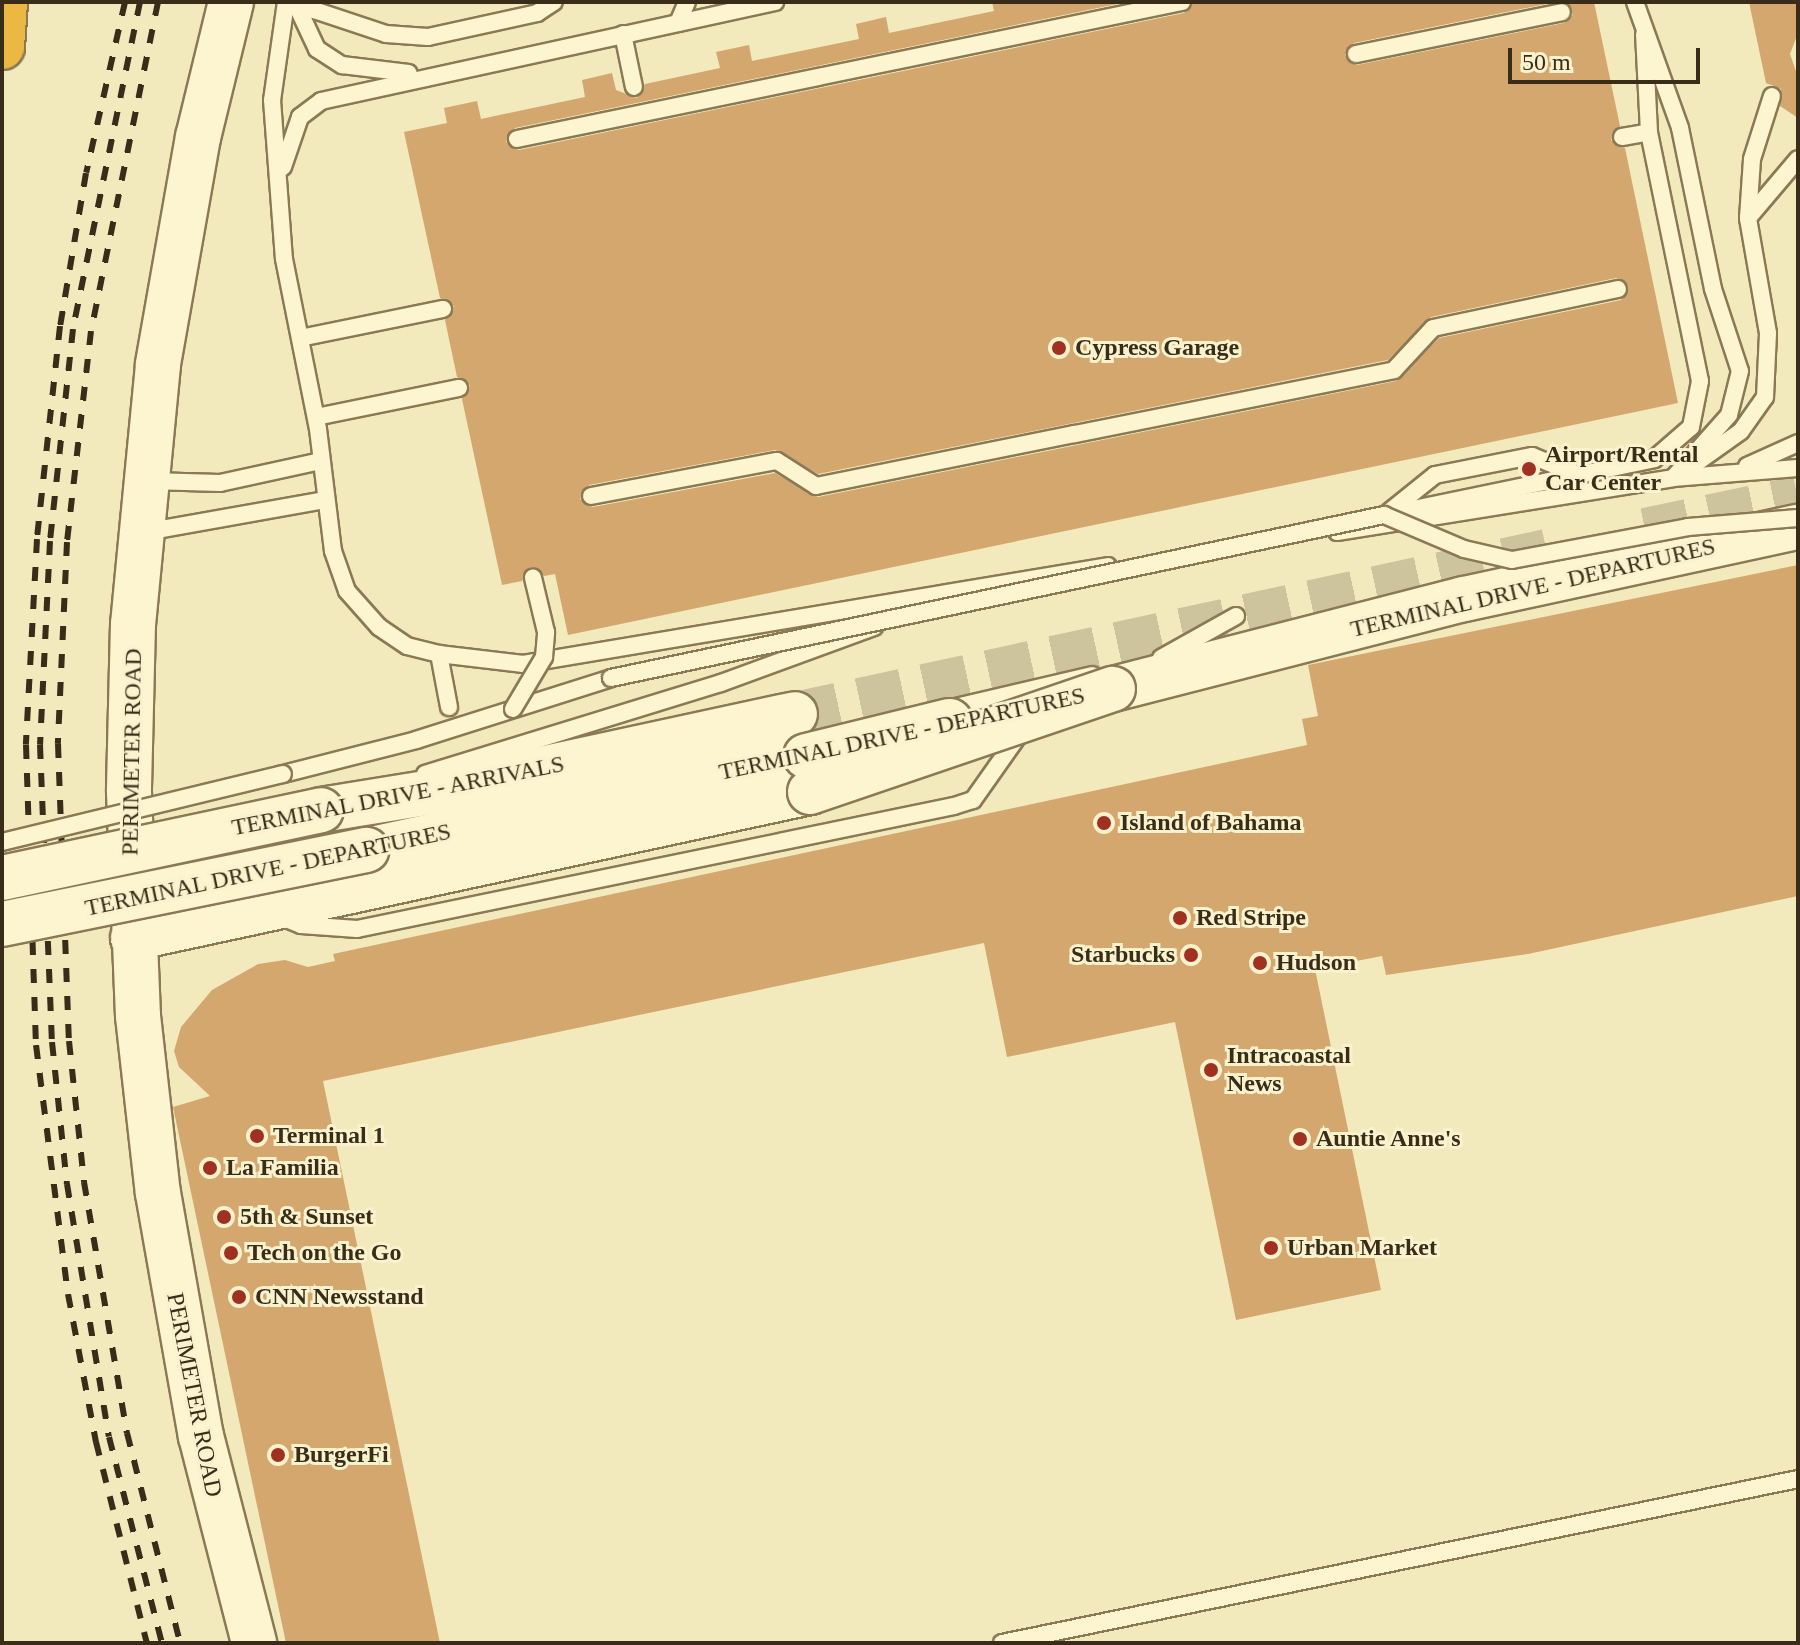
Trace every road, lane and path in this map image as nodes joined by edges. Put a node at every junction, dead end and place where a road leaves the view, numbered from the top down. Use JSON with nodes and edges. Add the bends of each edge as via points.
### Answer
{"nodes":[{"id":1,"x":5,"y":2,"type":"edge"},
{"id":2,"x":231,"y":2,"type":"edge"},
{"id":3,"x":286,"y":2,"type":"edge"},
{"id":4,"x":295,"y":2,"type":"edge"},
{"id":5,"x":307,"y":2,"type":"edge"},
{"id":6,"x":554,"y":2,"type":"edge"},
{"id":7,"x":687,"y":2,"type":"edge"},
{"id":8,"x":775,"y":2,"type":"edge"},
{"id":9,"x":1182,"y":2,"type":"edge"},
{"id":10,"x":1635,"y":2,"type":"edge"},
{"id":11,"x":1562,"y":12,"type":"dead end"},
{"id":12,"x":678,"y":23,"type":"junction"},
{"id":13,"x":623,"y":34,"type":"junction"},
{"id":14,"x":1644,"y":34,"type":"junction"},
{"id":15,"x":2,"y":47,"type":"edge"},
{"id":16,"x":1356,"y":54,"type":"dead end"},
{"id":17,"x":450,"y":72,"type":"junction"},
{"id":18,"x":634,"y":87,"type":"dead end"},
{"id":19,"x":1772,"y":96,"type":"dead end"},
{"id":20,"x":1649,"y":132,"type":"junction"},
{"id":21,"x":1622,"y":137,"type":"dead end"},
{"id":22,"x":517,"y":139,"type":"dead end"},
{"id":23,"x":1798,"y":159,"type":"edge"},
{"id":24,"x":279,"y":188,"type":"junction"},
{"id":25,"x":1748,"y":218,"type":"junction"},
{"id":26,"x":1618,"y":289,"type":"dead end"},
{"id":27,"x":443,"y":309,"type":"dead end"},
{"id":28,"x":300,"y":338,"type":"junction"},
{"id":29,"x":459,"y":388,"type":"dead end"},
{"id":30,"x":316,"y":417,"type":"junction"},
{"id":31,"x":1798,"y":443,"type":"edge"},
{"id":32,"x":321,"y":461,"type":"junction"},
{"id":33,"x":1798,"y":468,"type":"edge"},
{"id":34,"x":1735,"y":470,"type":"junction"},
{"id":35,"x":1581,"y":475,"type":"junction"},
{"id":36,"x":1673,"y":478,"type":"junction"},
{"id":37,"x":145,"y":480,"type":"junction"},
{"id":38,"x":591,"y":496,"type":"dead end"},
{"id":39,"x":324,"y":500,"type":"junction"},
{"id":40,"x":1384,"y":515,"type":"junction"},
{"id":41,"x":1798,"y":518,"type":"edge"},
{"id":42,"x":1798,"y":527,"type":"edge"},
{"id":43,"x":141,"y":533,"type":"junction"},
{"id":44,"x":533,"y":578,"type":"dead end"},
{"id":45,"x":977,"y":586,"type":"junction"},
{"id":46,"x":1236,"y":616,"type":"dead end"},
{"id":47,"x":439,"y":654,"type":"junction"},
{"id":48,"x":1053,"y":684,"type":"junction"},
{"id":49,"x":1113,"y":689,"type":"junction"},
{"id":50,"x":449,"y":707,"type":"dead end"},
{"id":51,"x":513,"y":709,"type":"junction"},
{"id":52,"x":795,"y":714,"type":"tunnel mouth"},
{"id":53,"x":542,"y":753,"type":"junction"},
{"id":54,"x":2,"y":842,"type":"edge"},
{"id":55,"x":2,"y":878,"type":"edge"},
{"id":56,"x":265,"y":911,"type":"junction"},
{"id":57,"x":2,"y":924,"type":"edge"},
{"id":58,"x":133,"y":938,"type":"junction"},
{"id":59,"x":1798,"y":1479,"type":"edge"},
{"id":60,"x":254,"y":1643,"type":"edge"},
{"id":61,"x":1002,"y":1643,"type":"edge"}],
"edges":[{"from":1,"to":15,"type":"highway"},
{"from":2,"to":37,"type":"street","name":"PERIMETER ROAD","via":[[171,280]]},
{"from":3,"to":24,"type":"lane","via":[[272,100]]},
{"from":4,"to":17,"type":"lane","via":[[317,49],[342,65],[379,73]]},
{"from":5,"to":6,"type":"lane","via":[[386,34],[428,37],[537,13]]},
{"from":7,"to":12,"type":"lane"},
{"from":8,"to":12,"type":"lane"},
{"from":9,"to":22,"type":"lane"},
{"from":10,"to":14,"type":"lane"},
{"from":11,"to":16,"type":"lane"},
{"from":12,"to":13,"type":"lane"},
{"from":13,"to":17,"type":"lane"},
{"from":13,"to":18,"type":"lane"},
{"from":14,"to":20,"type":"lane"},
{"from":14,"to":36,"type":"lane","via":[[1680,128],[1713,289],[1740,371],[1729,415]]},
{"from":17,"to":24,"type":"lane","via":[[321,101],[300,117],[288,143]]},
{"from":19,"to":25,"type":"lane","via":[[1752,159]]},
{"from":20,"to":21,"type":"lane"},
{"from":20,"to":35,"type":"lane","via":[[1700,397],[1691,427],[1668,451]]},
{"from":23,"to":25,"type":"lane"},
{"from":24,"to":28,"type":"lane"},
{"from":25,"to":36,"type":"lane","via":[[1768,333],[1765,397],[1741,431]]},
{"from":26,"to":38,"type":"lane","via":[[1433,328],[1394,370],[816,486],[777,461]]},
{"from":27,"to":28,"type":"lane"},
{"from":28,"to":30,"type":"lane"},
{"from":29,"to":30,"type":"lane"},
{"from":30,"to":32,"type":"lane"},
{"from":31,"to":34,"type":"lane"},
{"from":32,"to":37,"type":"lane","via":[[220,483]]},
{"from":32,"to":39,"type":"lane"},
{"from":33,"to":34,"type":"lane"},
{"from":34,"to":36,"type":"lane"},
{"from":35,"to":40,"type":"lane"},
{"from":35,"to":40,"type":"lane","via":[[1532,456],[1435,475]]},
{"from":36,"to":45,"type":"lane"},
{"from":37,"to":43,"type":"street","name":"PERIMETER ROAD"},
{"from":39,"to":43,"type":"lane"},
{"from":39,"to":47,"type":"lane","via":[[347,591],[379,627],[407,646]]},
{"from":40,"to":41,"type":"lane","bridge":true,"via":[[1464,549],[1512,560],[1688,527]]},
{"from":40,"to":51,"type":"lane","bridge":true,"via":[[611,678]]},
{"from":42,"to":49,"type":"street","name":"TERMINAL DRIVE - DEPARTURES","via":[[1464,599]]},
{"from":43,"to":58,"type":"street","name":"PERIMETER ROAD","via":[[130,711]]},
{"from":44,"to":51,"type":"lane","bridge":true,"via":[[546,632],[544,657]]},
{"from":45,"to":47,"type":"lane","via":[[523,664]]},
{"from":45,"to":53,"type":"lane"},
{"from":46,"to":48,"type":"lane","via":[[1164,658]]},
{"from":47,"to":50,"type":"lane"},
{"from":48,"to":56,"type":"lane","via":[[358,841],[310,870]]},
{"from":48,"to":56,"type":"lane","via":[[986,785],[973,800],[954,806],[357,929],[301,925]]},
{"from":49,"to":56,"type":"street","bridge":true,"via":[[810,792]]},
{"from":49,"to":57,"type":"street","name":"TERMINAL DRIVE - DEPARTURES","bridge":true},
{"from":51,"to":54,"type":"lane","bridge":true,"via":[[416,740]]},
{"from":52,"to":53,"type":"street","name":"TERMINAL DRIVE - ARRIVALS"},
{"from":53,"to":55,"type":"street","name":"TERMINAL DRIVE - ARRIVALS","bridge":true,"via":[[321,810]]},
{"from":56,"to":58,"type":"street"},
{"from":58,"to":60,"type":"street","name":"PERIMETER ROAD","via":[[170,1271],[219,1517]]},
{"from":59,"to":61,"type":"lane"}]}
